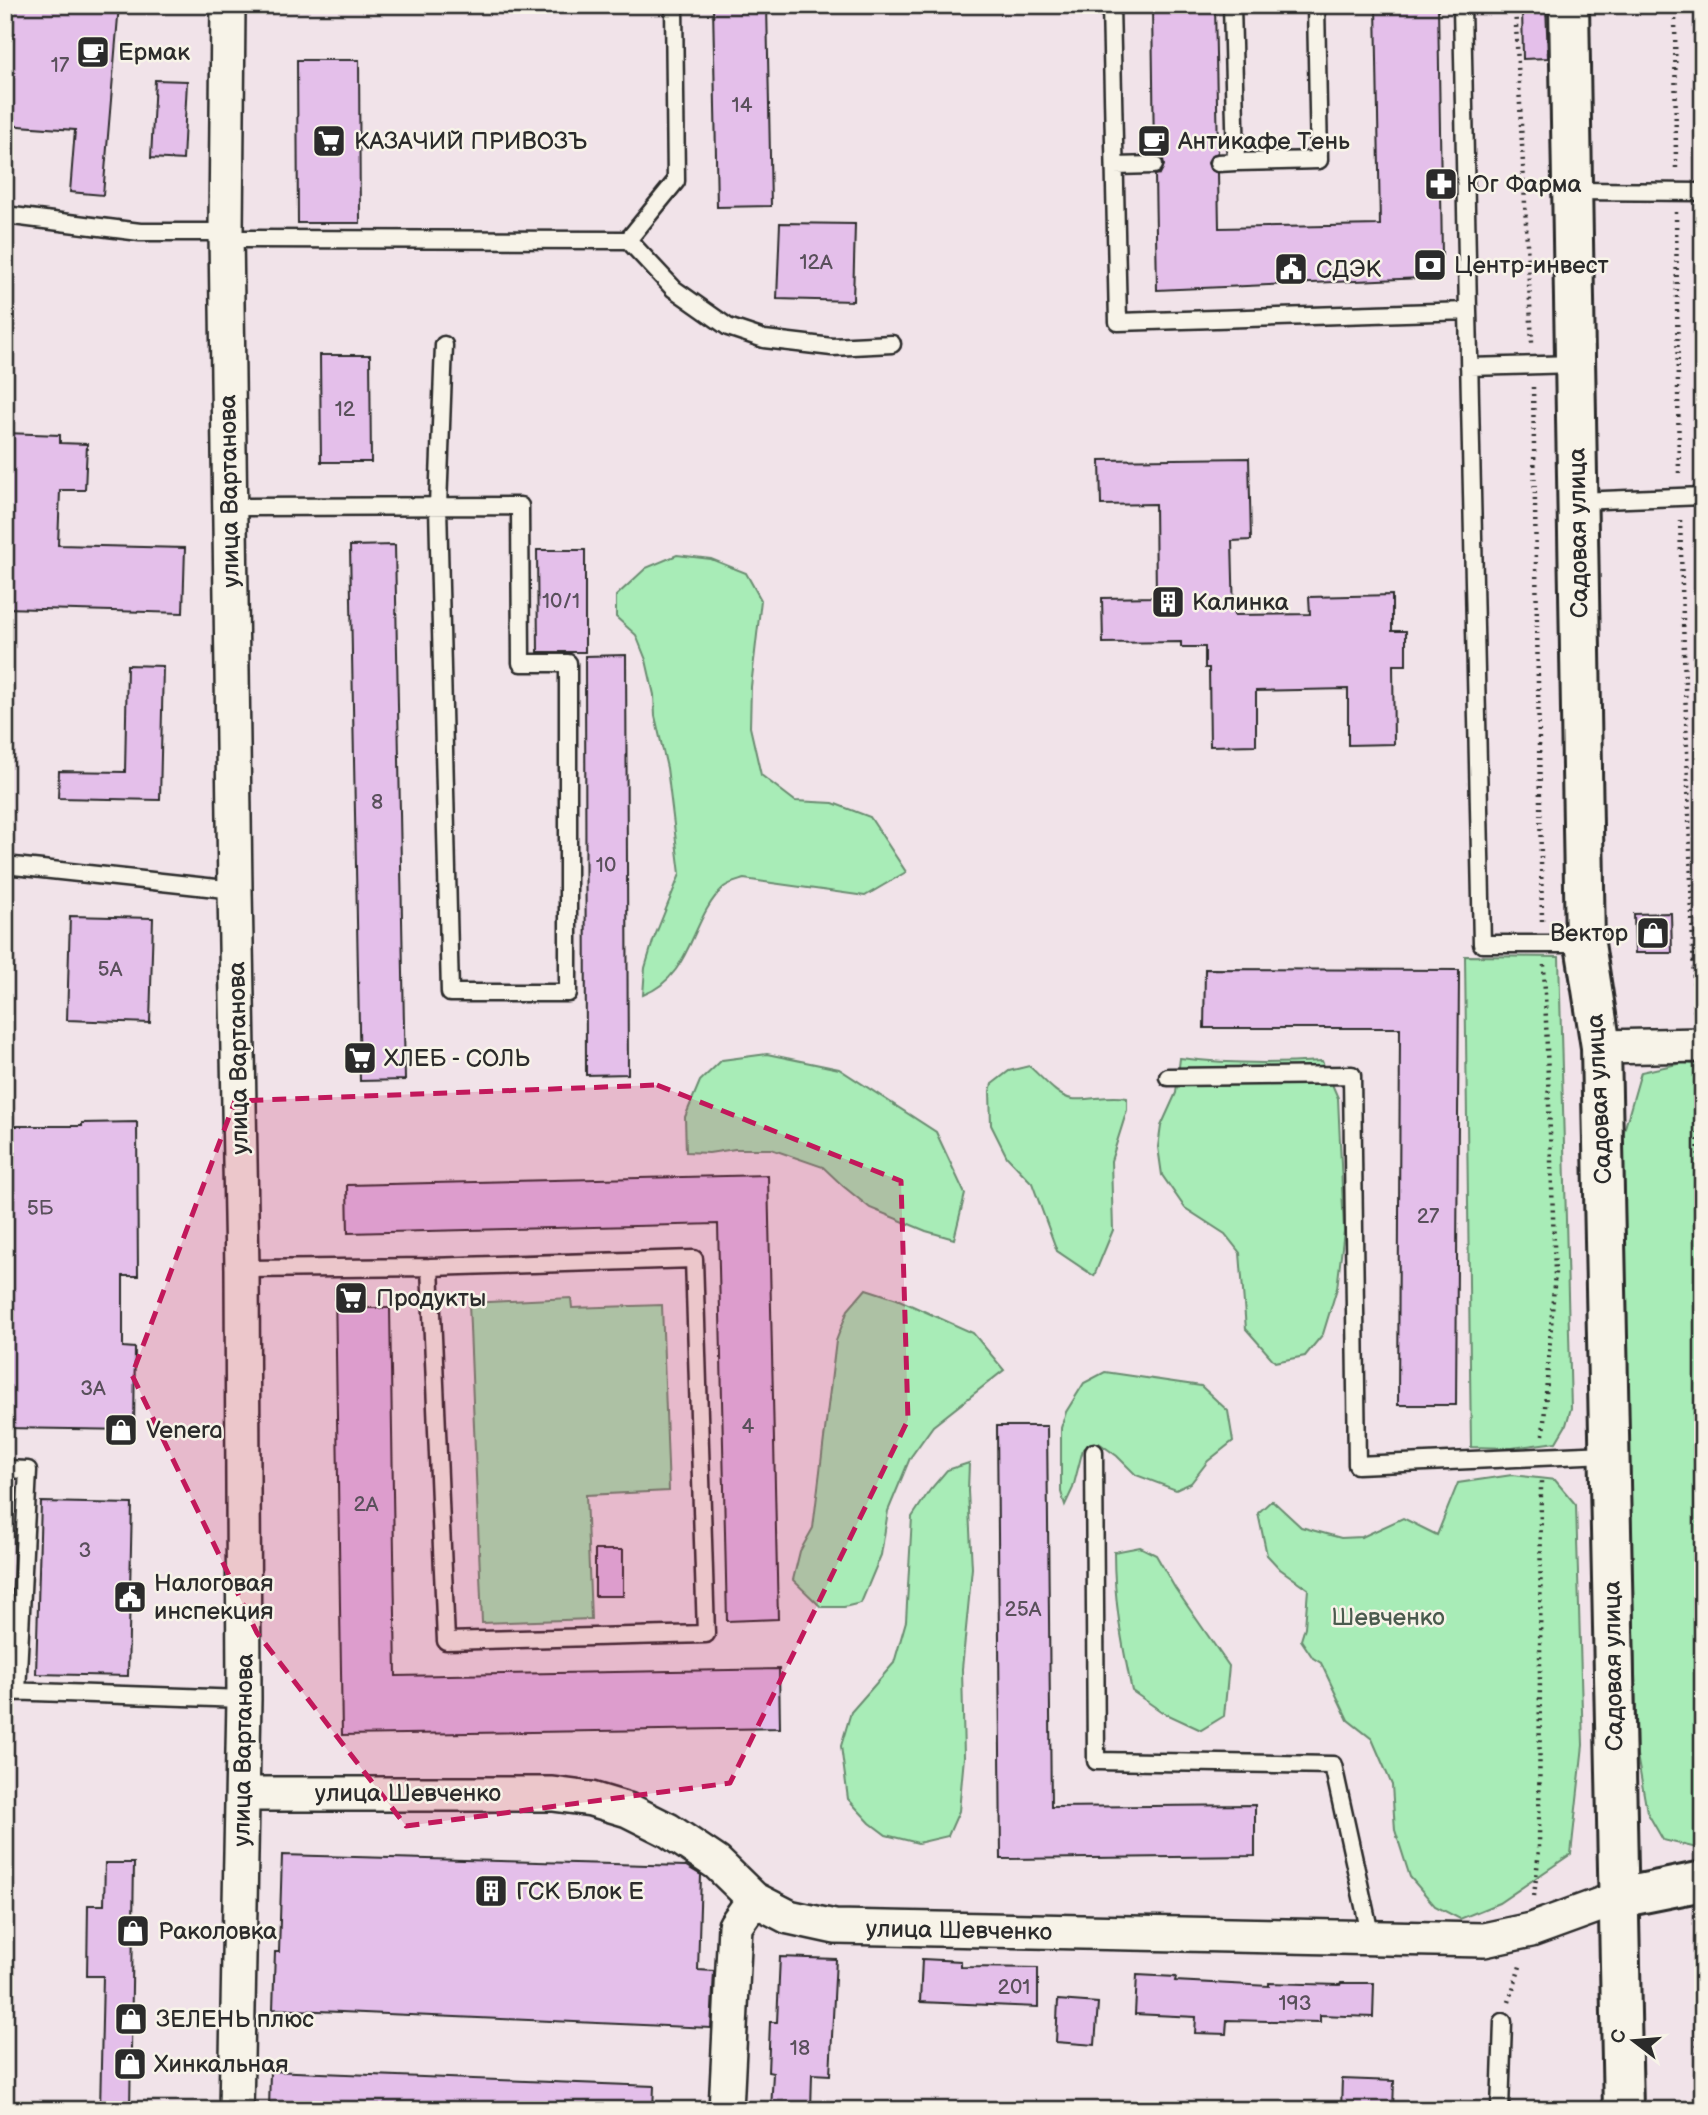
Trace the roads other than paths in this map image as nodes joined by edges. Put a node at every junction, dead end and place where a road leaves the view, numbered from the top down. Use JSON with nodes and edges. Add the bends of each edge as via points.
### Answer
{"nodes":[{"id":1,"x":228,"y":5,"type":"edge"},
{"id":2,"x":674,"y":5,"type":"edge"},
{"id":3,"x":1111,"y":5,"type":"edge"},
{"id":4,"x":1232,"y":5,"type":"edge"},
{"id":5,"x":1316,"y":5,"type":"edge"},
{"id":6,"x":1462,"y":5,"type":"edge"},
{"id":7,"x":1569,"y":5,"type":"edge"},
{"id":8,"x":1236,"y":162,"type":"junction"},
{"id":9,"x":1218,"y":163,"type":"dead end"},
{"id":10,"x":1154,"y":165,"type":"dead end"},
{"id":11,"x":1115,"y":166,"type":"junction"},
{"id":12,"x":1573,"y":191,"type":"junction"},
{"id":13,"x":1703,"y":192,"type":"edge"},
{"id":14,"x":5,"y":215,"type":"edge"},
{"id":15,"x":226,"y":235,"type":"junction"},
{"id":16,"x":628,"y":240,"type":"junction"},
{"id":17,"x":1468,"y":311,"type":"junction"},
{"id":18,"x":892,"y":344,"type":"dead end"},
{"id":19,"x":444,"y":345,"type":"dead end"},
{"id":20,"x":1574,"y":364,"type":"junction"},
{"id":21,"x":1469,"y":367,"type":"junction"},
{"id":22,"x":1703,"y":496,"type":"edge"},
{"id":23,"x":1578,"y":501,"type":"junction"},
{"id":24,"x":438,"y":506,"type":"junction"},
{"id":25,"x":229,"y":508,"type":"junction"},
{"id":26,"x":5,"y":865,"type":"edge"},
{"id":27,"x":234,"y":890,"type":"junction"},
{"id":28,"x":1585,"y":944,"type":"junction"},
{"id":29,"x":1699,"y":1045,"type":"edge"},
{"id":30,"x":1601,"y":1047,"type":"junction"},
{"id":31,"x":1168,"y":1077,"type":"dead end"},
{"id":32,"x":430,"y":1267,"type":"junction"},
{"id":33,"x":243,"y":1269,"type":"junction"},
{"id":34,"x":1094,"y":1452,"type":"dead end"},
{"id":35,"x":1608,"y":1454,"type":"junction"},
{"id":36,"x":5,"y":1469,"type":"edge"},
{"id":37,"x":11,"y":1691,"type":"edge"},
{"id":38,"x":244,"y":1699,"type":"junction"},
{"id":39,"x":243,"y":1794,"type":"junction"},
{"id":40,"x":1703,"y":1881,"type":"edge"},
{"id":41,"x":1619,"y":1898,"type":"junction"},
{"id":42,"x":754,"y":1899,"type":"junction"},
{"id":43,"x":1371,"y":1938,"type":"junction"},
{"id":44,"x":1503,"y":2022,"type":"road end"},
{"id":45,"x":236,"y":2110,"type":"edge"},
{"id":46,"x":726,"y":2110,"type":"edge"},
{"id":47,"x":1500,"y":2110,"type":"edge"},
{"id":48,"x":1623,"y":2110,"type":"edge"}],
"edges":[{"from":1,"to":15,"type":"street","name":"улица Вартанова"},
{"from":2,"to":16,"type":"lane","via":[[676,181]]},
{"from":3,"to":11,"type":"lane"},
{"from":4,"to":8,"type":"lane"},
{"from":5,"to":8,"type":"lane","via":[[1319,160]]},
{"from":6,"to":17,"type":"lane"},
{"from":7,"to":12,"type":"street","name":"Садовая улица"},
{"from":8,"to":9,"type":"lane"},
{"from":10,"to":11,"type":"lane"},
{"from":11,"to":17,"type":"lane","via":[[1118,322]]},
{"from":12,"to":13,"type":"lane"},
{"from":12,"to":20,"type":"street","name":"Садовая улица"},
{"from":14,"to":15,"type":"lane","via":[[140,232]]},
{"from":15,"to":16,"type":"lane"},
{"from":15,"to":25,"type":"street","name":"улица Вартанова"},
{"from":16,"to":18,"type":"lane","via":[[674,289],[728,327],[764,339],[832,347]]},
{"from":17,"to":21,"type":"lane"},
{"from":19,"to":24,"type":"lane"},
{"from":20,"to":21,"type":"lane"},
{"from":20,"to":23,"type":"street","name":"Садовая улица"},
{"from":21,"to":28,"type":"lane","via":[[1482,944]]},
{"from":22,"to":23,"type":"lane"},
{"from":23,"to":28,"type":"street","name":"Садовая улица"},
{"from":24,"to":24,"type":"lane","via":[[520,506],[520,663],[568,663],[568,993],[450,993]]},
{"from":24,"to":25,"type":"lane"},
{"from":25,"to":27,"type":"street","name":"улица Вартанова"},
{"from":26,"to":27,"type":"lane"},
{"from":27,"to":33,"type":"street","name":"улица Вартанова"},
{"from":28,"to":30,"type":"street","name":"Садовая улица"},
{"from":29,"to":30,"type":"street"},
{"from":30,"to":35,"type":"street","name":"Садовая улица"},
{"from":31,"to":35,"type":"lane","via":[[1352,1075],[1357,1465]]},
{"from":32,"to":32,"type":"lane","via":[[446,1641],[706,1634],[694,1259]]},
{"from":32,"to":33,"type":"lane"},
{"from":33,"to":38,"type":"street","name":"улица Вартанова"},
{"from":34,"to":43,"type":"lane","via":[[1096,1760],[1333,1765]]},
{"from":35,"to":41,"type":"street","name":"Садовая улица"},
{"from":36,"to":37,"type":"lane","via":[[28,1470]]},
{"from":37,"to":38,"type":"lane"},
{"from":38,"to":39,"type":"street","name":"улица Вартанова"},
{"from":39,"to":42,"type":"street","name":"улица Шевченко","via":[[553,1794],[591,1799],[628,1810],[668,1830],[717,1863]]},
{"from":39,"to":45,"type":"street","name":"улица Вартанова"},
{"from":40,"to":41,"type":"street","name":"улица Шевченко"},
{"from":41,"to":43,"type":"street","name":"улица Шевченко","via":[[1531,1930],[1484,1940]]},
{"from":41,"to":48,"type":"street","name":"Садовая улица"},
{"from":42,"to":43,"type":"street","name":"улица Шевченко","via":[[789,1917],[835,1927]]},
{"from":42,"to":46,"type":"street","via":[[735,1926]]},
{"from":44,"to":47,"type":"lane"}]}
